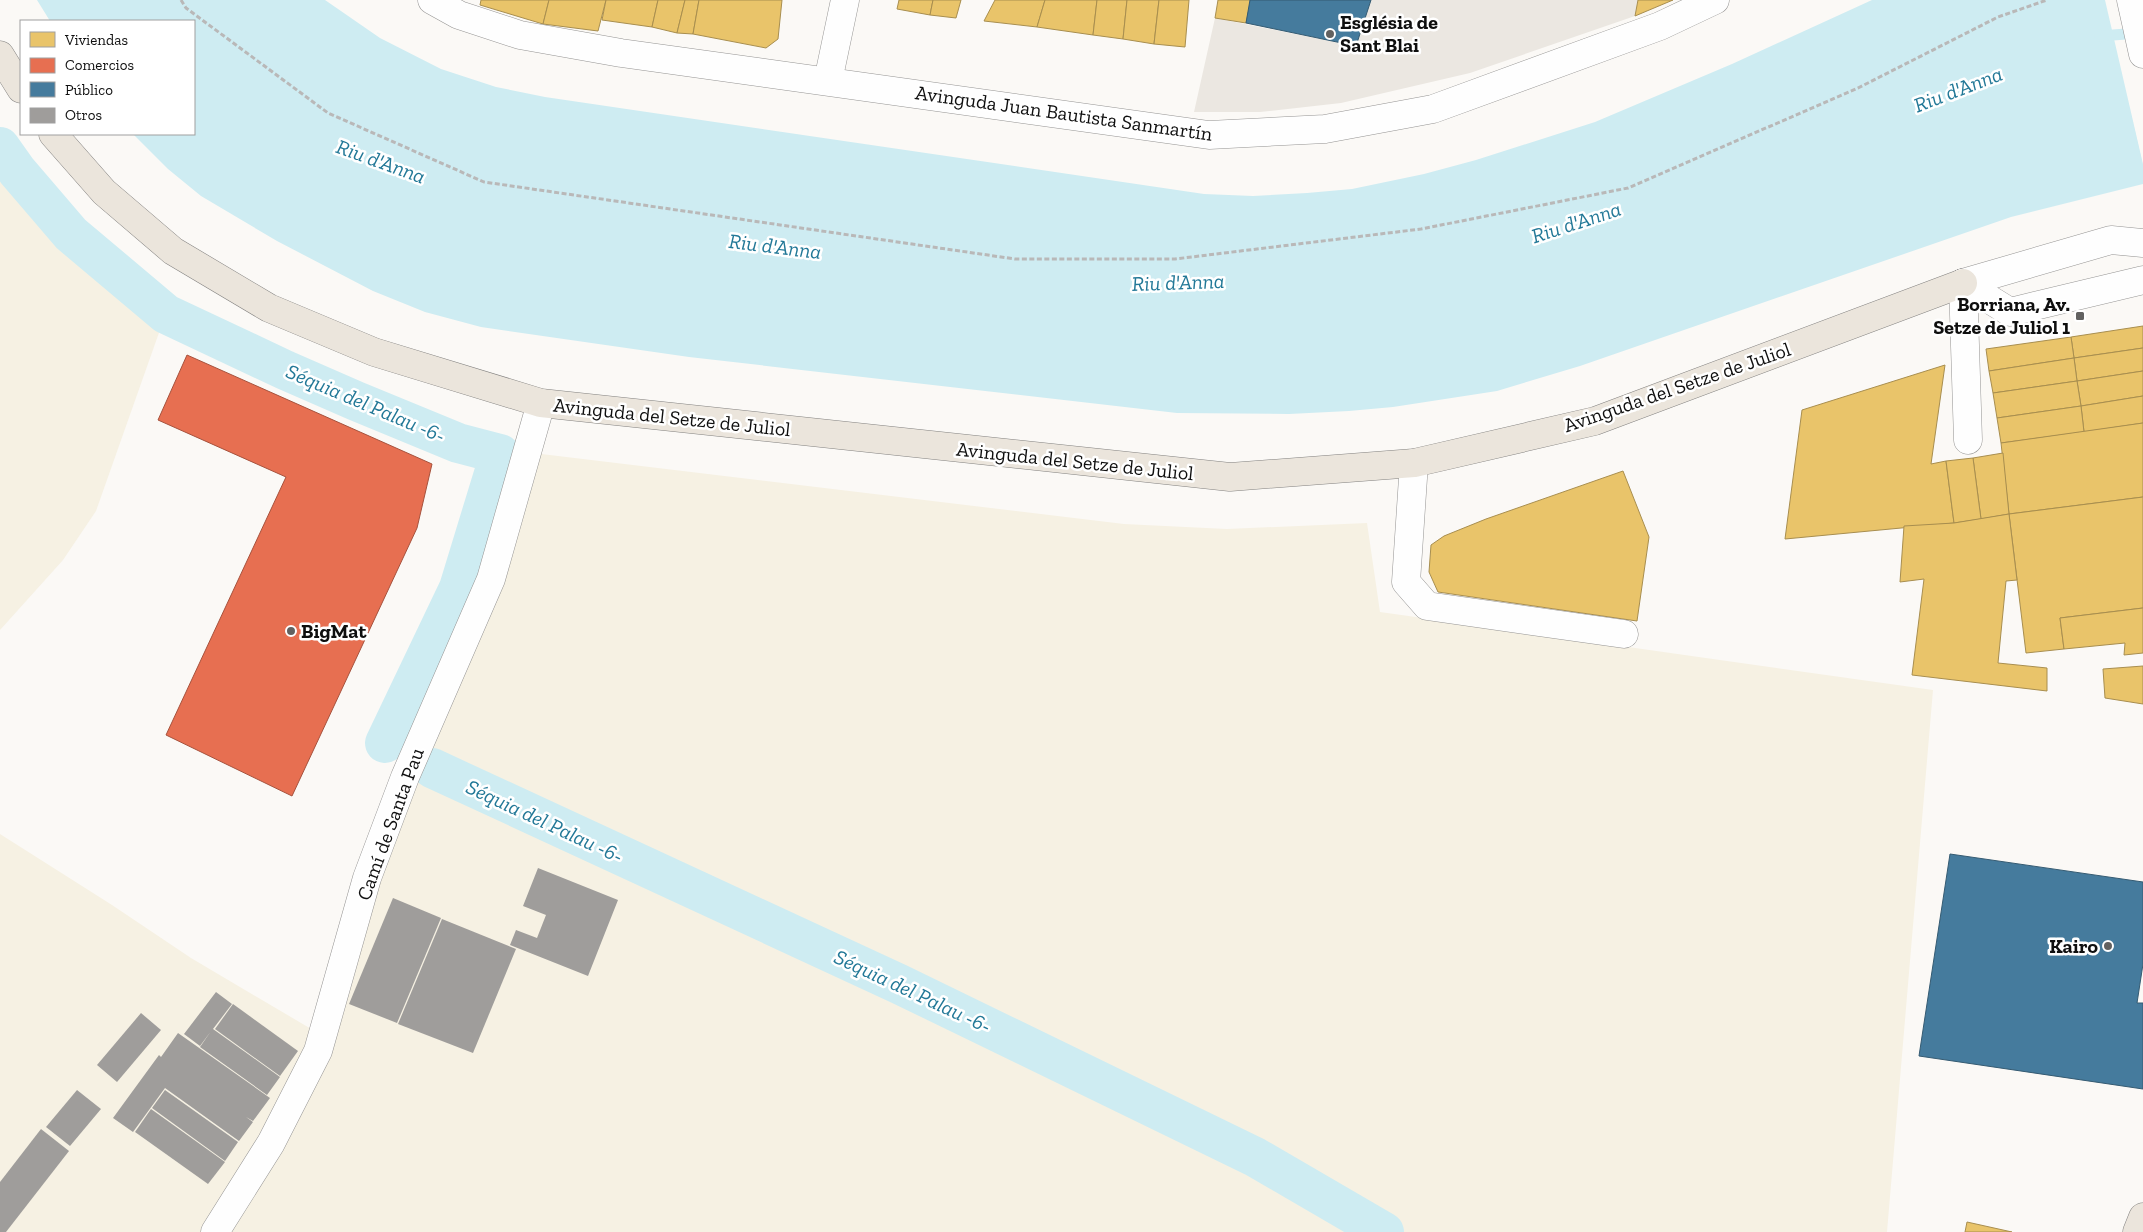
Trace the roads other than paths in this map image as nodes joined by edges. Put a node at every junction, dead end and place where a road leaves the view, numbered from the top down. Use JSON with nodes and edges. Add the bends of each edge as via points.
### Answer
{"nodes":[{"id":1,"x":432,"y":0,"type":"edge"},
{"id":2,"x":846,"y":0,"type":"edge"},
{"id":3,"x":1715,"y":0,"type":"edge"},
{"id":4,"x":2131,"y":0,"type":"edge"},
{"id":5,"x":2143,"y":54,"type":"edge"},
{"id":6,"x":0,"y":55,"type":"edge"},
{"id":7,"x":828,"y":81,"type":"junction"},
{"id":8,"x":20,"y":87,"type":"edge"},
{"id":9,"x":53,"y":135,"type":"edge"},
{"id":10,"x":2143,"y":243,"type":"edge"},
{"id":11,"x":2143,"y":280,"type":"edge"},
{"id":12,"x":1963,"y":283,"type":"junction"},
{"id":13,"x":541,"y":403,"type":"junction"},
{"id":14,"x":1968,"y":440,"type":"dead end"},
{"id":15,"x":1414,"y":464,"type":"junction"},
{"id":16,"x":1624,"y":634,"type":"dead end"},
{"id":17,"x":2143,"y":1217,"type":"edge"},
{"id":18,"x":215,"y":1232,"type":"edge"},
{"id":19,"x":2137,"y":1232,"type":"edge"}],
"edges":[{"from":1,"to":7,"type":"street","name":"Avinguda Juan Bautista Sanmartín","via":[[459,15],[520,35],[621,53]]},
{"from":2,"to":7,"type":"street"},
{"from":3,"to":7,"type":"street","name":"Avinguda Juan Bautista Sanmartín","via":[[1660,26],[1433,109],[1325,129],[1209,136]]},
{"from":4,"to":5,"type":"street"},
{"from":6,"to":8,"type":"main road"},
{"from":9,"to":13,"type":"main road","name":"Avinguda del Setze de Juliol","via":[[104,192],[173,251],[269,308],[374,352]]},
{"from":10,"to":12,"type":"street","name":"Avinguda del Setze de Juliol","via":[[2111,240]]},
{"from":11,"to":12,"type":"street","via":[[2010,312]]},
{"from":12,"to":14,"type":"street"},
{"from":12,"to":15,"type":"main road","name":"Avinguda del Setze de Juliol","via":[[1596,421]]},
{"from":13,"to":15,"type":"main road","name":"Avinguda del Setze de Juliol","via":[[1230,477]]},
{"from":13,"to":18,"type":"street","name":"Camí de Santa Pau","via":[[491,579],[405,777],[367,878],[318,1051],[271,1143]]},
{"from":15,"to":16,"type":"street","via":[[1406,582],[1427,606]]},
{"from":17,"to":19,"type":"main road"}]}
